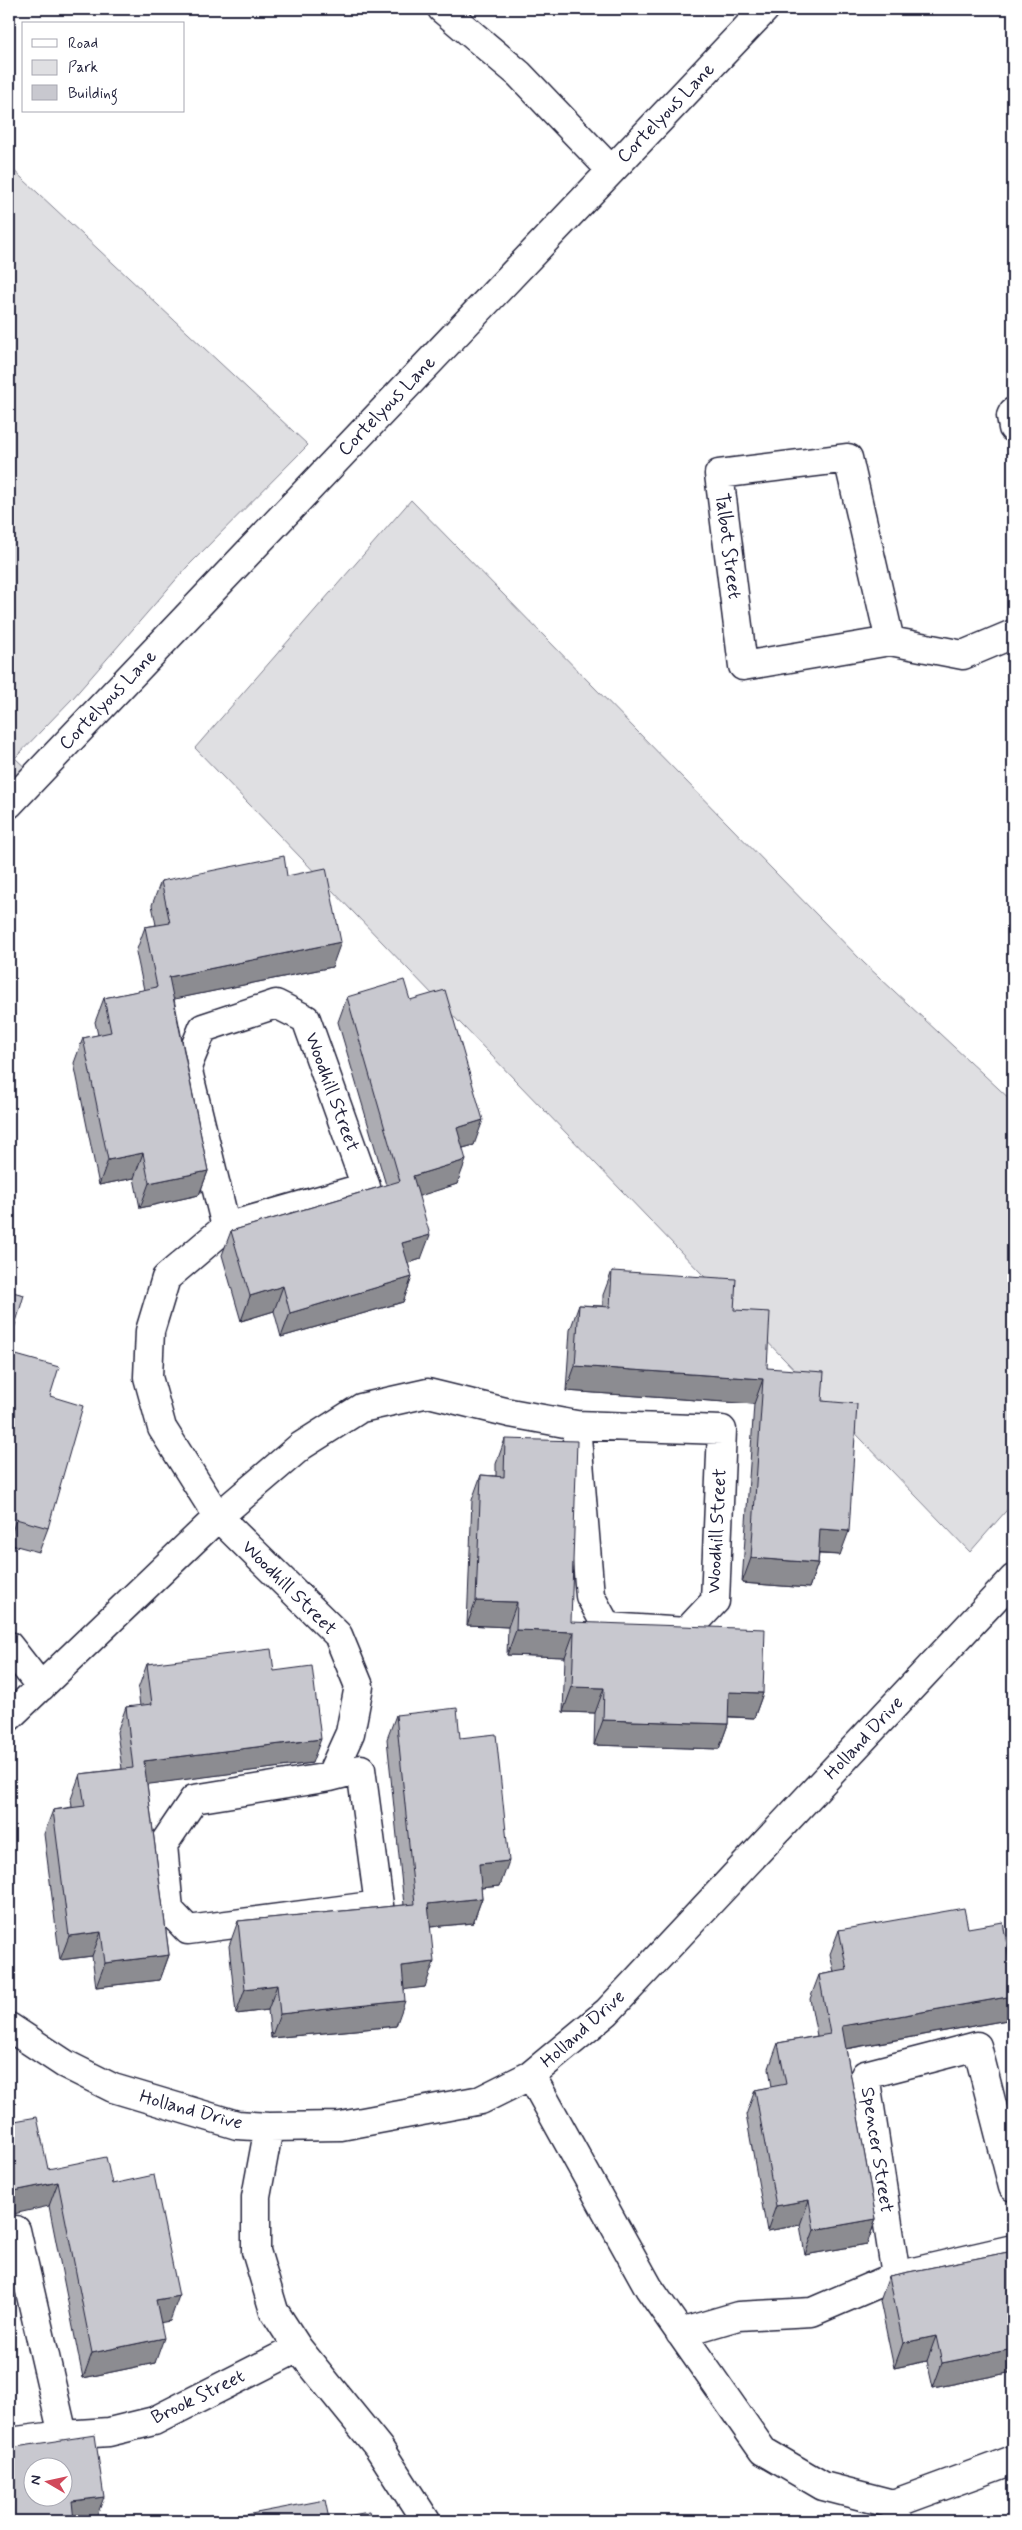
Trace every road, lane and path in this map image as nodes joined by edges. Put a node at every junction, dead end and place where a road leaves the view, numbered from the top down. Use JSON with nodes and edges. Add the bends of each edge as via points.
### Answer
{"nodes":[{"id":1,"x":442,"y":9,"type":"edge"},
{"id":2,"x":765,"y":9,"type":"edge"},
{"id":3,"x":611,"y":170,"type":"junction"},
{"id":4,"x":1013,"y":412,"type":"edge"},
{"id":5,"x":1013,"y":428,"type":"edge"},
{"id":6,"x":1013,"y":634,"type":"edge"},
{"id":7,"x":890,"y":641,"type":"junction"},
{"id":8,"x":9,"y":804,"type":"edge"},
{"id":9,"x":226,"y":1227,"type":"junction"},
{"id":10,"x":576,"y":1425,"type":"junction"},
{"id":11,"x":218,"y":1517,"type":"junction"},
{"id":12,"x":1013,"y":1579,"type":"edge"},
{"id":13,"x":9,"y":1646,"type":"edge"},
{"id":14,"x":40,"y":1687,"type":"junction"},
{"id":15,"x":9,"y":1717,"type":"edge"},
{"id":16,"x":330,"y":1778,"type":"junction"},
{"id":17,"x":9,"y":2027,"type":"edge"},
{"id":18,"x":531,"y":2074,"type":"junction"},
{"id":19,"x":270,"y":2127,"type":"junction"},
{"id":20,"x":1013,"y":2187,"type":"edge"},
{"id":21,"x":9,"y":2231,"type":"edge"},
{"id":22,"x":1013,"y":2249,"type":"edge"},
{"id":23,"x":896,"y":2276,"type":"junction"},
{"id":24,"x":680,"y":2333,"type":"junction"},
{"id":25,"x":298,"y":2348,"type":"junction"},
{"id":26,"x":63,"y":2435,"type":"junction"},
{"id":27,"x":9,"y":2442,"type":"edge"},
{"id":28,"x":1013,"y":2460,"type":"edge"},
{"id":29,"x":896,"y":2513,"type":"edge"},
{"id":30,"x":426,"y":2521,"type":"edge"}],
"edges":[{"from":1,"to":3,"type":"street","via":[[519,74]]},
{"from":2,"to":3,"type":"street","name":"Cortelyous Lane"},
{"from":3,"to":8,"type":"street","name":"Cortelyous Lane"},
{"from":4,"to":5,"type":"street"},
{"from":6,"to":7,"type":"street","name":"Talbot Street","via":[[963,655]]},
{"from":7,"to":7,"type":"street","name":"Talbot Street","via":[[743,666],[719,474],[848,458]]},
{"from":9,"to":9,"type":"street","name":"Woodhill Street","via":[[366,1187],[306,1019],[276,1004],[203,1028],[187,1067]]},
{"from":9,"to":11,"type":"street","name":"Woodhill Street","via":[[166,1278],[150,1331],[148,1377],[162,1428]]},
{"from":10,"to":10,"type":"street","name":"Woodhill Street","via":[[722,1430],[715,1601],[686,1632],[607,1627],[590,1596]]},
{"from":10,"to":11,"type":"street","name":"Woodhill Street","via":[[428,1393],[361,1408],[301,1446]]},
{"from":11,"to":14,"type":"street","name":"Woodhill Street"},
{"from":11,"to":16,"type":"street","name":"Woodhill Street","via":[[338,1635],[359,1686],[350,1733]]},
{"from":12,"to":18,"type":"street","name":"Holland Drive","via":[[607,2012]]},
{"from":13,"to":14,"type":"street"},
{"from":14,"to":15,"type":"street","name":"Woodhill Street"},
{"from":16,"to":16,"type":"street","via":[[361,1769],[379,1905],[188,1930],[169,1910],[163,1845],[194,1799]]},
{"from":17,"to":19,"type":"street","name":"Holland Drive","via":[[65,2064],[113,2088],[237,2124]]},
{"from":18,"to":19,"type":"street","name":"Holland Drive","via":[[481,2100],[341,2126]]},
{"from":18,"to":24,"type":"street","via":[[649,2288]]},
{"from":19,"to":25,"type":"street","via":[[256,2197],[256,2251],[274,2311]]},
{"from":20,"to":23,"type":"street","name":"Spencer Street","via":[[977,2046],[865,2075]]},
{"from":21,"to":26,"type":"street","via":[[16,2230]]},
{"from":22,"to":23,"type":"street"},
{"from":23,"to":24,"type":"street","via":[[812,2312],[738,2316]]},
{"from":24,"to":29,"type":"street","via":[[763,2451],[823,2486]]},
{"from":25,"to":26,"type":"street","name":"Brook Street","via":[[154,2421],[109,2432]]},
{"from":25,"to":30,"type":"street","via":[[379,2448]]},
{"from":26,"to":27,"type":"street","name":"Brook Street"},
{"from":28,"to":29,"type":"street"}]}
